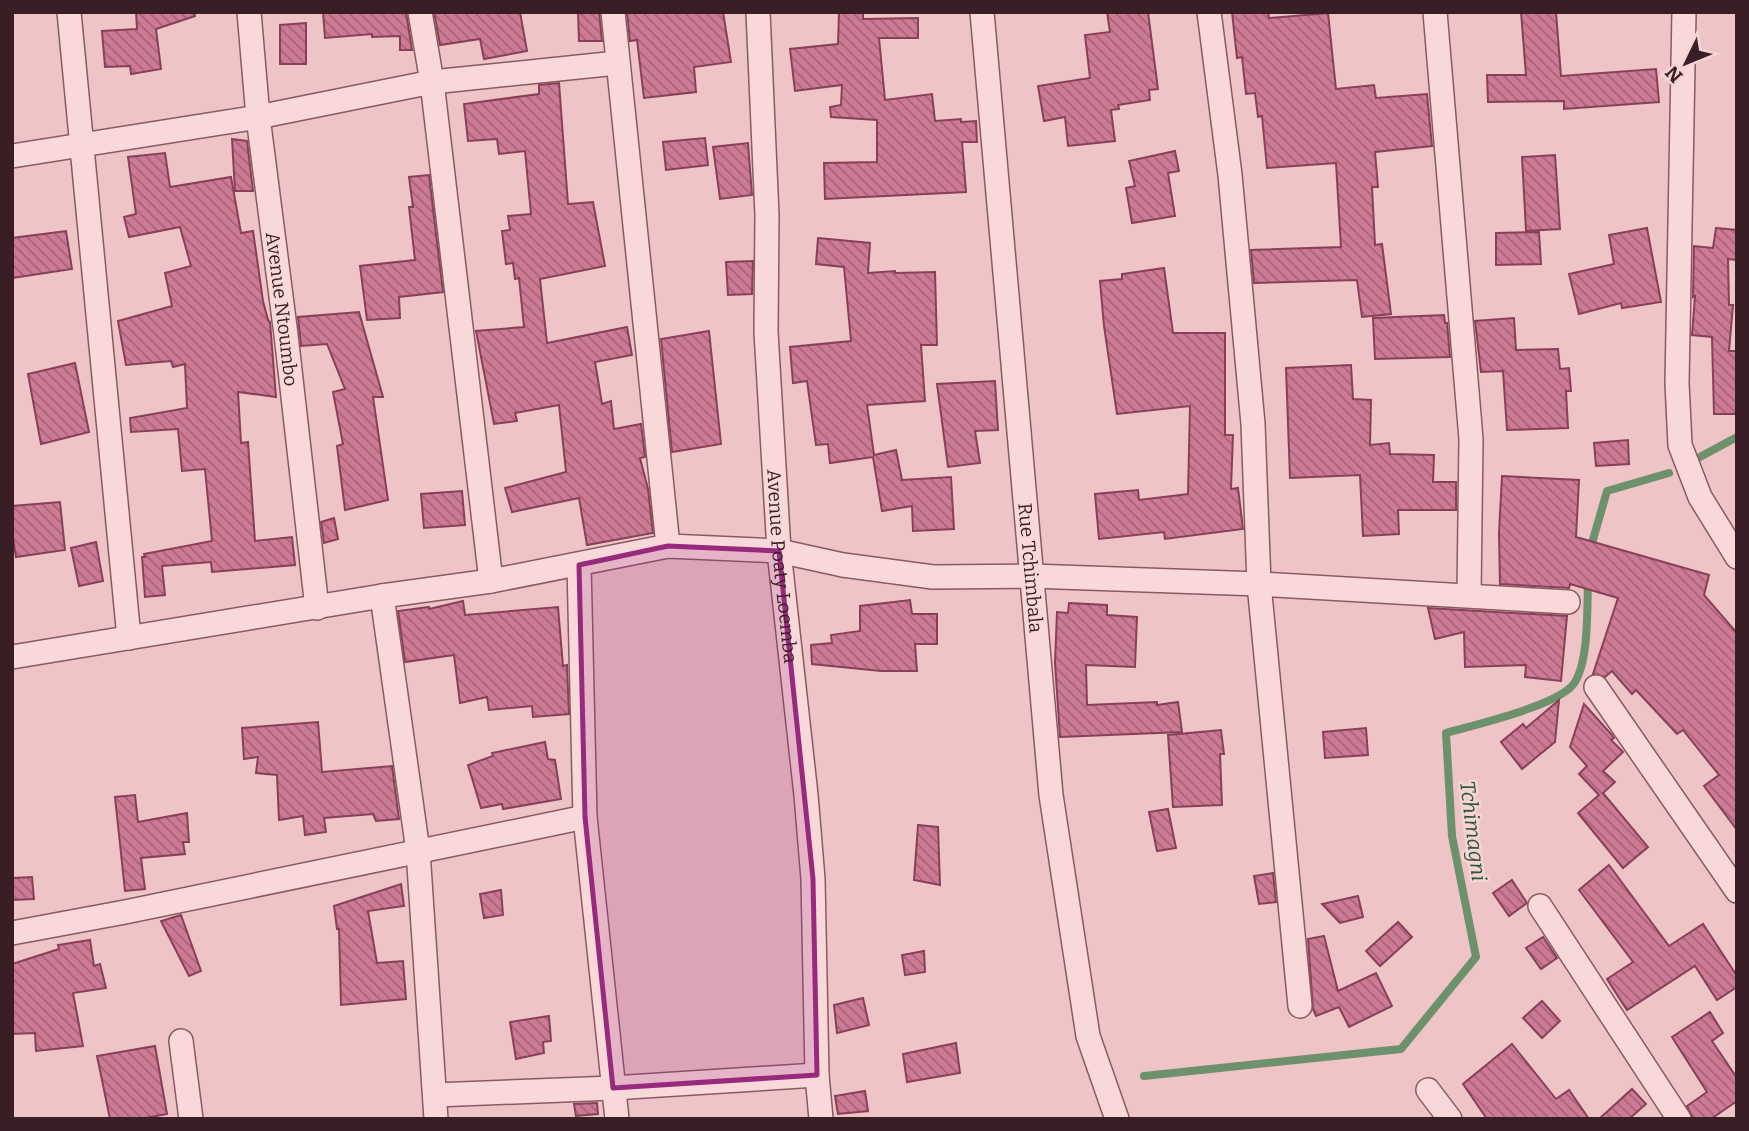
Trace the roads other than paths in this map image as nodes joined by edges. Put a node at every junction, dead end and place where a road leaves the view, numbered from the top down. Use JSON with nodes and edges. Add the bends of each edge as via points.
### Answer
{"nodes":[{"id":1,"x":69,"y":12,"type":"edge"},
{"id":2,"x":249,"y":12,"type":"edge"},
{"id":3,"x":420,"y":12,"type":"edge"},
{"id":4,"x":613,"y":12,"type":"edge"},
{"id":5,"x":758,"y":12,"type":"edge"},
{"id":6,"x":982,"y":12,"type":"edge"},
{"id":7,"x":1209,"y":12,"type":"edge"},
{"id":8,"x":1434,"y":12,"type":"edge"},
{"id":9,"x":1684,"y":12,"type":"edge"},
{"id":10,"x":617,"y":63,"type":"junction"},
{"id":11,"x":432,"y":82,"type":"junction"},
{"id":12,"x":258,"y":117,"type":"junction"},
{"id":13,"x":82,"y":145,"type":"junction"},
{"id":14,"x":12,"y":156,"type":"edge"},
{"id":15,"x":668,"y":546,"type":"junction"},
{"id":16,"x":779,"y":551,"type":"junction"},
{"id":17,"x":1737,"y":557,"type":"edge"},
{"id":18,"x":579,"y":565,"type":"junction"},
{"id":19,"x":1031,"y":576,"type":"junction"},
{"id":20,"x":491,"y":581,"type":"junction"},
{"id":21,"x":1259,"y":584,"type":"junction"},
{"id":22,"x":1469,"y":595,"type":"junction"},
{"id":23,"x":382,"y":596,"type":"junction"},
{"id":24,"x":1568,"y":602,"type":"dead end"},
{"id":25,"x":317,"y":608,"type":"junction"},
{"id":26,"x":129,"y":638,"type":"junction"},
{"id":27,"x":12,"y":657,"type":"edge"},
{"id":28,"x":1596,"y":688,"type":"dead end"},
{"id":29,"x":585,"y":817,"type":"junction"},
{"id":30,"x":418,"y":851,"type":"junction"},
{"id":31,"x":1737,"y":891,"type":"edge"},
{"id":32,"x":1540,"y":906,"type":"dead end"},
{"id":33,"x":12,"y":933,"type":"edge"},
{"id":34,"x":1300,"y":1006,"type":"dead end"},
{"id":35,"x":181,"y":1041,"type":"dead end"},
{"id":36,"x":817,"y":1074,"type":"junction"},
{"id":37,"x":613,"y":1088,"type":"junction"},
{"id":38,"x":1428,"y":1090,"type":"dead end"},
{"id":39,"x":435,"y":1095,"type":"junction"},
{"id":40,"x":191,"y":1119,"type":"edge"},
{"id":41,"x":436,"y":1119,"type":"edge"},
{"id":42,"x":617,"y":1119,"type":"edge"},
{"id":43,"x":821,"y":1119,"type":"edge"},
{"id":44,"x":1117,"y":1119,"type":"edge"},
{"id":45,"x":1450,"y":1119,"type":"edge"},
{"id":46,"x":1679,"y":1119,"type":"edge"}],
"edges":[{"from":1,"to":13,"type":"street"},
{"from":2,"to":12,"type":"street","name":"Avenue Ntoumbo"},
{"from":3,"to":11,"type":"street"},
{"from":4,"to":10,"type":"street"},
{"from":5,"to":16,"type":"street","name":"Avenue Poaty Loemba","via":[[767,215],[765,319]]},
{"from":6,"to":19,"type":"street","name":"Rue Tchimbala"},
{"from":7,"to":21,"type":"street","via":[[1230,175],[1253,424]]},
{"from":8,"to":22,"type":"street","via":[[1471,439]]},
{"from":9,"to":17,"type":"street","via":[[1677,383],[1680,445],[1700,497]]},
{"from":10,"to":11,"type":"street"},
{"from":10,"to":15,"type":"street"},
{"from":11,"to":12,"type":"street"},
{"from":11,"to":20,"type":"street"},
{"from":12,"to":13,"type":"street"},
{"from":12,"to":25,"type":"street","name":"Avenue Ntoumbo"},
{"from":13,"to":14,"type":"street"},
{"from":13,"to":26,"type":"street"},
{"from":15,"to":16,"type":"street"},
{"from":15,"to":18,"type":"street"},
{"from":16,"to":19,"type":"street","via":[[933,577]]},
{"from":16,"to":36,"type":"street","name":"Avenue Poaty Loemba","via":[[813,879]]},
{"from":18,"to":20,"type":"street"},
{"from":18,"to":29,"type":"street"},
{"from":19,"to":21,"type":"street"},
{"from":19,"to":44,"type":"street","name":"Rue Tchimbala","via":[[1051,795],[1085,1019]]},
{"from":20,"to":23,"type":"street"},
{"from":21,"to":22,"type":"street"},
{"from":21,"to":34,"type":"street"},
{"from":22,"to":24,"type":"street"},
{"from":23,"to":25,"type":"street"},
{"from":23,"to":30,"type":"street"},
{"from":25,"to":26,"type":"street"},
{"from":26,"to":27,"type":"street"},
{"from":28,"to":31,"type":"street"},
{"from":29,"to":30,"type":"street"},
{"from":29,"to":37,"type":"street"},
{"from":30,"to":33,"type":"street"},
{"from":30,"to":39,"type":"street"},
{"from":32,"to":46,"type":"street"},
{"from":35,"to":40,"type":"street"},
{"from":36,"to":37,"type":"street"},
{"from":36,"to":43,"type":"street","name":"Avenue Poaty Loemba"},
{"from":37,"to":39,"type":"street"},
{"from":37,"to":42,"type":"street"},
{"from":38,"to":45,"type":"street"},
{"from":39,"to":41,"type":"street"}]}
